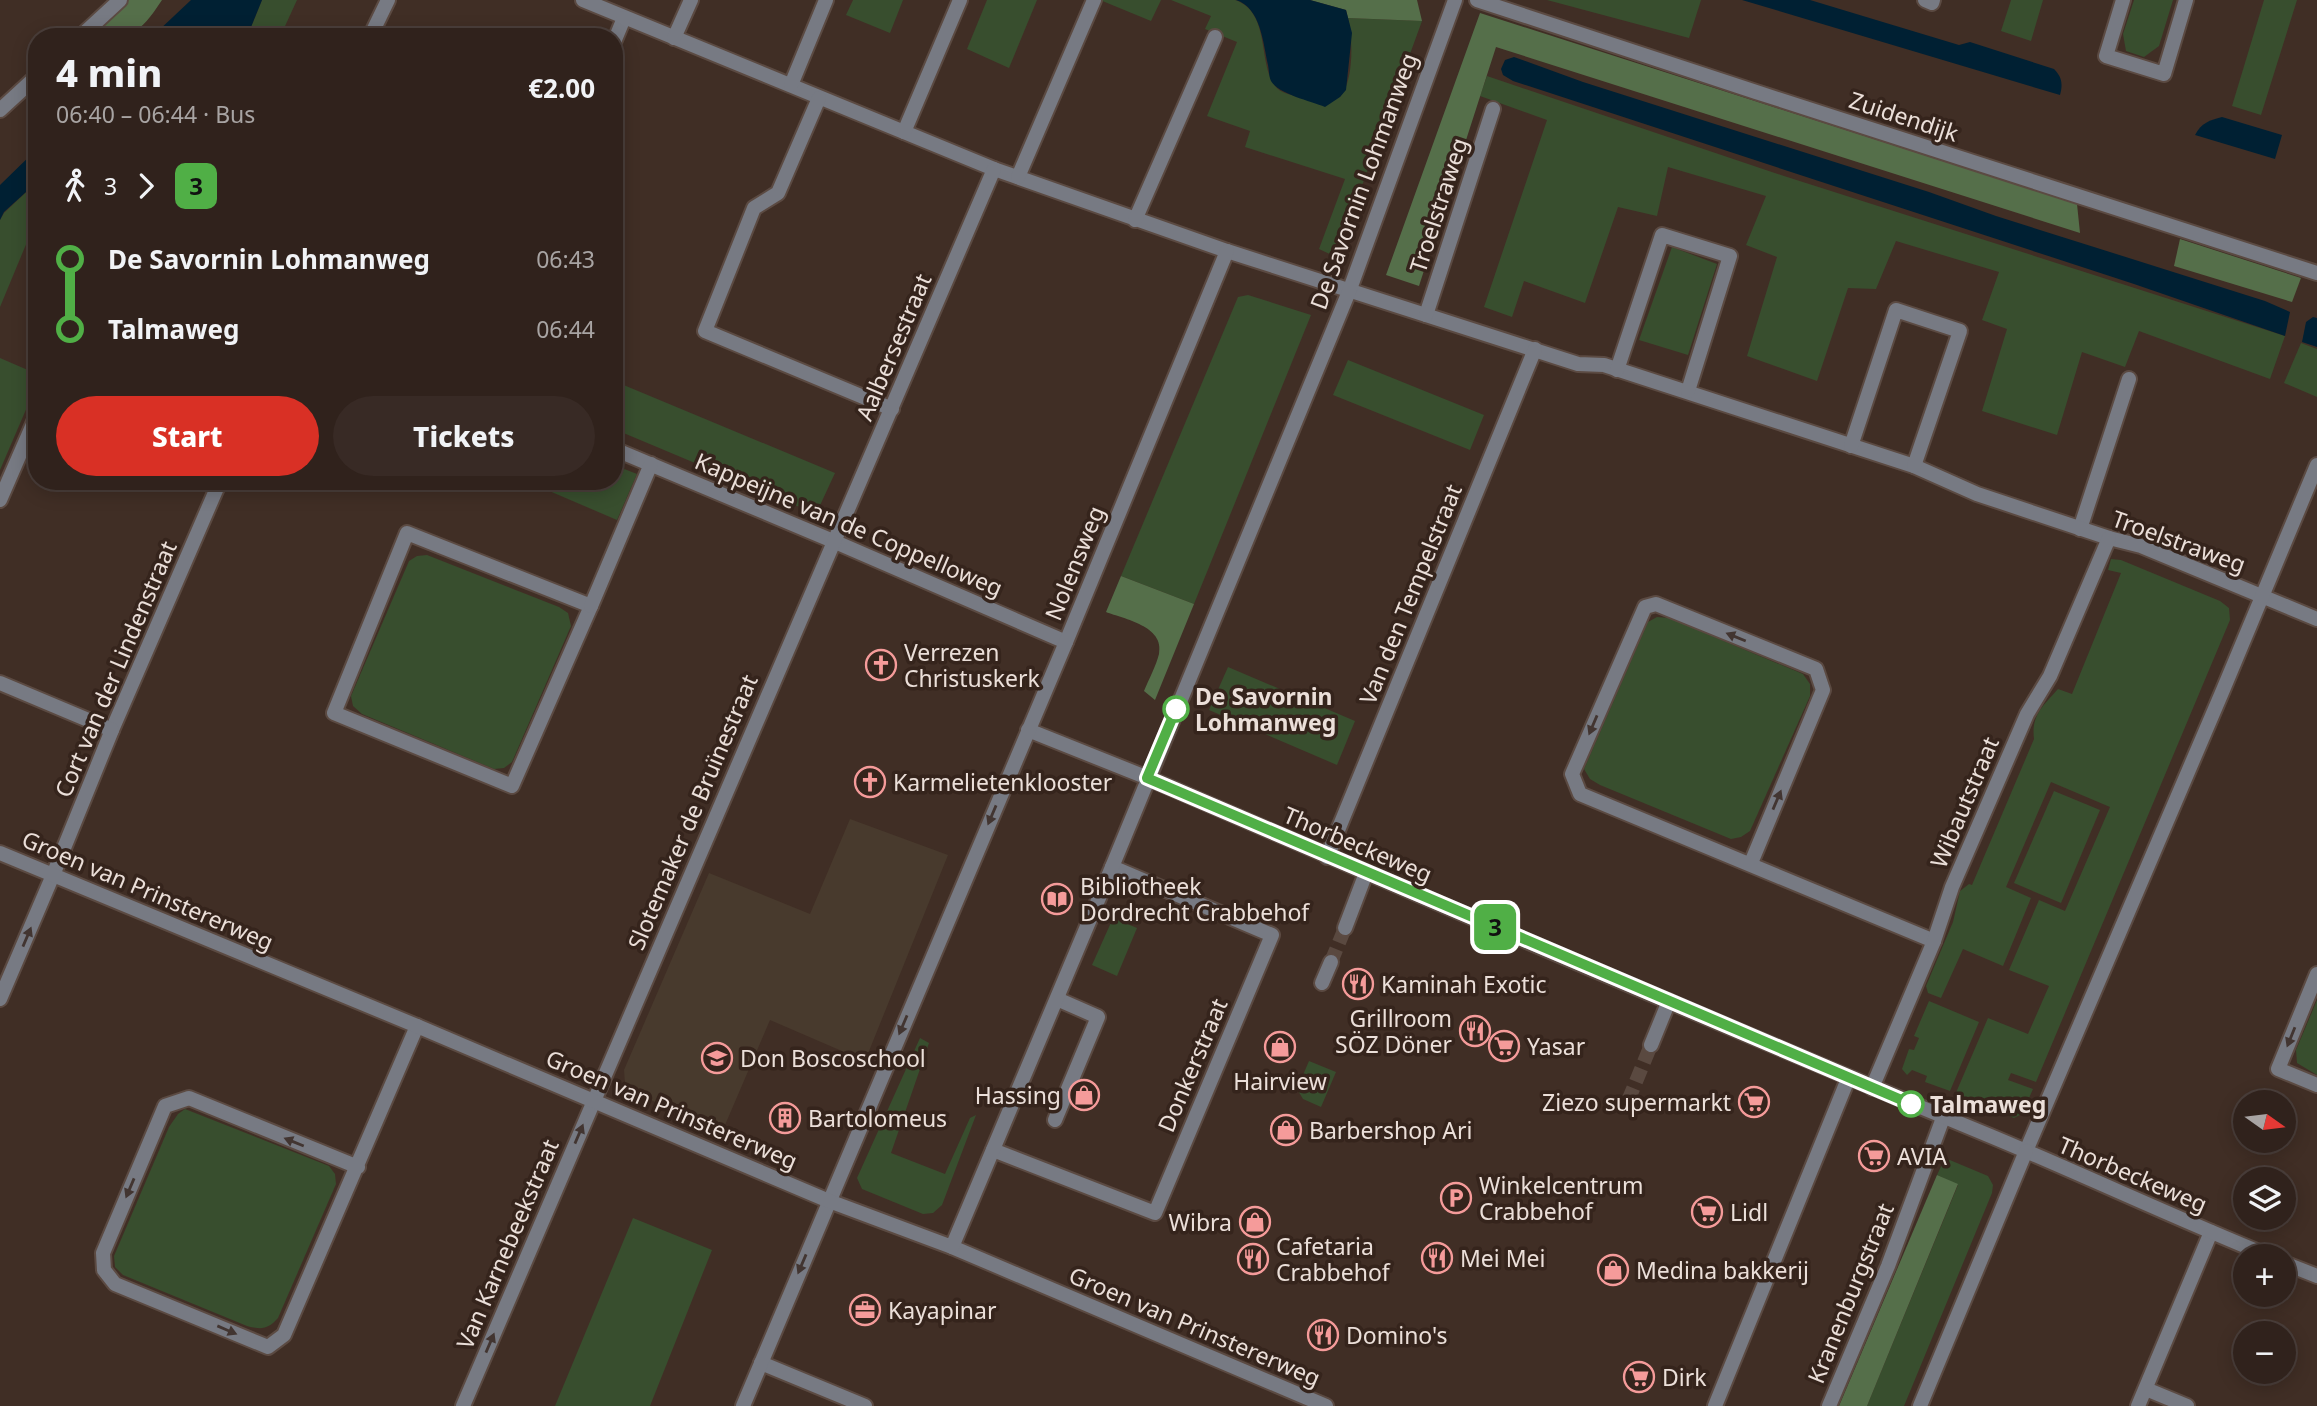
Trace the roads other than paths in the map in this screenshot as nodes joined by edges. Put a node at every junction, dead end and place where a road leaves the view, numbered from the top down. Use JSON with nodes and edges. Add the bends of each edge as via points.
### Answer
{"nodes":[{"id":1,"x":120,"y":0,"type":"edge"},
{"id":2,"x":388,"y":0,"type":"edge"},
{"id":3,"x":583,"y":0,"type":"edge"},
{"id":4,"x":691,"y":0,"type":"edge"},
{"id":5,"x":826,"y":0,"type":"edge"},
{"id":6,"x":960,"y":0,"type":"edge"},
{"id":7,"x":1094,"y":0,"type":"edge"},
{"id":8,"x":1455,"y":0,"type":"edge"},
{"id":9,"x":1477,"y":0,"type":"edge"},
{"id":10,"x":1925,"y":0,"type":"edge"},
{"id":11,"x":1933,"y":0,"type":"edge"},
{"id":12,"x":2123,"y":0,"type":"edge"},
{"id":13,"x":2186,"y":0,"type":"edge"},
{"id":14,"x":624,"y":18,"type":"junction"},
{"id":15,"x":90,"y":28,"type":"edge"},
{"id":16,"x":374,"y":28,"type":"edge"},
{"id":17,"x":620,"y":28,"type":"edge"},
{"id":18,"x":1215,"y":37,"type":"dead end"},
{"id":19,"x":674,"y":38,"type":"junction"},
{"id":20,"x":28,"y":84,"type":"edge"},
{"id":21,"x":790,"y":85,"type":"junction"},
{"id":22,"x":819,"y":97,"type":"junction"},
{"id":23,"x":1493,"y":109,"type":"dead end"},
{"id":24,"x":0,"y":110,"type":"edge"},
{"id":25,"x":904,"y":132,"type":"junction"},
{"id":26,"x":994,"y":169,"type":"junction"},
{"id":27,"x":1018,"y":177,"type":"junction"},
{"id":28,"x":1135,"y":220,"type":"junction"},
{"id":29,"x":1227,"y":251,"type":"junction"},
{"id":30,"x":2317,"y":273,"type":"edge"},
{"id":31,"x":1350,"y":289,"type":"junction"},
{"id":32,"x":1426,"y":315,"type":"junction"},
{"id":33,"x":1535,"y":349,"type":"junction"},
{"id":34,"x":1617,"y":370,"type":"junction"},
{"id":35,"x":2129,"y":379,"type":"dead end"},
{"id":36,"x":1688,"y":391,"type":"junction"},
{"id":37,"x":892,"y":409,"type":"junction"},
{"id":38,"x":28,"y":436,"type":"edge"},
{"id":39,"x":1851,"y":446,"type":"junction"},
{"id":40,"x":623,"y":453,"type":"edge"},
{"id":41,"x":651,"y":464,"type":"junction"},
{"id":42,"x":2317,"y":465,"type":"edge"},
{"id":43,"x":1914,"y":466,"type":"junction"},
{"id":44,"x":216,"y":490,"type":"edge"},
{"id":45,"x":0,"y":500,"type":"edge"},
{"id":46,"x":2080,"y":529,"type":"junction"},
{"id":47,"x":2109,"y":538,"type":"junction"},
{"id":48,"x":833,"y":541,"type":"junction"},
{"id":49,"x":2263,"y":596,"type":"junction"},
{"id":50,"x":591,"y":606,"type":"junction"},
{"id":51,"x":2317,"y":619,"type":"edge"},
{"id":52,"x":1066,"y":642,"type":"junction"},
{"id":53,"x":0,"y":683,"type":"edge"},
{"id":54,"x":112,"y":730,"type":"junction"},
{"id":55,"x":1028,"y":730,"type":"junction"},
{"id":56,"x":1147,"y":778,"type":"junction"},
{"id":57,"x":0,"y":853,"type":"edge"},
{"id":58,"x":1327,"y":857,"type":"junction"},
{"id":59,"x":1751,"y":863,"type":"junction"},
{"id":60,"x":1112,"y":867,"type":"junction"},
{"id":61,"x":1366,"y":873,"type":"junction"},
{"id":62,"x":53,"y":875,"type":"junction"},
{"id":63,"x":1345,"y":928,"type":"tunnel mouth"},
{"id":64,"x":1934,"y":941,"type":"junction"},
{"id":65,"x":1331,"y":962,"type":"tunnel mouth"},
{"id":66,"x":2317,"y":974,"type":"edge"},
{"id":67,"x":1322,"y":983,"type":"dead end"},
{"id":68,"x":0,"y":999,"type":"edge"},
{"id":69,"x":1056,"y":999,"type":"junction"},
{"id":70,"x":1670,"y":1001,"type":"junction"},
{"id":71,"x":417,"y":1026,"type":"junction"},
{"id":72,"x":1651,"y":1045,"type":"tunnel mouth"},
{"id":73,"x":1848,"y":1079,"type":"junction"},
{"id":74,"x":2317,"y":1085,"type":"edge"},
{"id":75,"x":1872,"y":1088,"type":"junction"},
{"id":76,"x":593,"y":1101,"type":"junction"},
{"id":77,"x":1943,"y":1118,"type":"junction"},
{"id":78,"x":1055,"y":1120,"type":"dead end"},
{"id":79,"x":993,"y":1150,"type":"junction"},
{"id":80,"x":2026,"y":1152,"type":"junction"},
{"id":81,"x":358,"y":1167,"type":"junction"},
{"id":82,"x":829,"y":1200,"type":"junction"},
{"id":83,"x":2211,"y":1232,"type":"junction"},
{"id":84,"x":2240,"y":1244,"type":"edge"},
{"id":85,"x":952,"y":1247,"type":"junction"},
{"id":86,"x":2296,"y":1267,"type":"edge"},
{"id":87,"x":2317,"y":1276,"type":"edge"},
{"id":88,"x":761,"y":1363,"type":"junction"},
{"id":89,"x":2146,"y":1389,"type":"junction"},
{"id":90,"x":463,"y":1406,"type":"edge"},
{"id":91,"x":743,"y":1406,"type":"edge"},
{"id":92,"x":865,"y":1406,"type":"edge"},
{"id":93,"x":1326,"y":1406,"type":"edge"},
{"id":94,"x":1715,"y":1406,"type":"edge"},
{"id":95,"x":1829,"y":1406,"type":"edge"},
{"id":96,"x":1920,"y":1406,"type":"edge"},
{"id":97,"x":2138,"y":1406,"type":"edge"},
{"id":98,"x":2187,"y":1406,"type":"edge"}],
"edges":[{"from":1,"to":15,"type":"street"},
{"from":2,"to":16,"type":"street"},
{"from":3,"to":14,"type":"street","name":"Troelstraweg"},
{"from":4,"to":19,"type":"street"},
{"from":5,"to":21,"type":"street"},
{"from":6,"to":25,"type":"street"},
{"from":7,"to":27,"type":"street"},
{"from":8,"to":31,"type":"street","name":"De Savornin Lohmanweg"},
{"from":9,"to":30,"type":"street","name":"Zuidendijk"},
{"from":10,"to":11,"type":"street"},
{"from":12,"to":13,"type":"street","via":[[2106,56],[2164,74]]},
{"from":14,"to":17,"type":"street"},
{"from":14,"to":19,"type":"street","name":"Troelstraweg"},
{"from":18,"to":28,"type":"street"},
{"from":19,"to":21,"type":"street","name":"Troelstraweg"},
{"from":20,"to":24,"type":"street"},
{"from":21,"to":22,"type":"street","name":"Troelstraweg"},
{"from":22,"to":25,"type":"street","name":"Troelstraweg"},
{"from":22,"to":37,"type":"street","via":[[778,193],[754,208],[705,331]]},
{"from":23,"to":32,"type":"street","name":"Troelstraweg"},
{"from":25,"to":26,"type":"street","name":"Troelstraweg"},
{"from":26,"to":27,"type":"street","name":"Troelstraweg"},
{"from":26,"to":37,"type":"street","name":"Aalbersestraat"},
{"from":27,"to":28,"type":"street","name":"Troelstraweg"},
{"from":28,"to":29,"type":"street","name":"Troelstraweg"},
{"from":29,"to":31,"type":"street","name":"Troelstraweg"},
{"from":29,"to":52,"type":"street","name":"Nolensweg"},
{"from":31,"to":32,"type":"street","name":"Troelstraweg"},
{"from":31,"to":56,"type":"street","name":"De Savornin Lohmanweg"},
{"from":32,"to":33,"type":"street","name":"Troelstraweg"},
{"from":33,"to":34,"type":"street","name":"Troelstraweg"},
{"from":33,"to":58,"type":"street","name":"Van den Tempelstraat"},
{"from":34,"to":36,"type":"street","name":"Troelstraweg"},
{"from":34,"to":36,"type":"street","via":[[1662,235],[1730,256]]},
{"from":35,"to":46,"type":"street","name":"Troelstraweg"},
{"from":36,"to":39,"type":"street","name":"Troelstraweg"},
{"from":37,"to":48,"type":"street","name":"Aalbersestraat"},
{"from":38,"to":45,"type":"street"},
{"from":39,"to":43,"type":"street","name":"Troelstraweg"},
{"from":39,"to":43,"type":"street","via":[[1896,310],[1960,331]]},
{"from":40,"to":41,"type":"street","name":"Kappeijne van de Coppelloweg"},
{"from":41,"to":48,"type":"street","name":"Kappeijne van de Coppelloweg"},
{"from":41,"to":50,"type":"street"},
{"from":42,"to":49,"type":"street","name":"Troelstraweg"},
{"from":43,"to":46,"type":"street","name":"Troelstraweg","via":[[1977,494]]},
{"from":44,"to":54,"type":"street","name":"Cort van der Lindenstraat"},
{"from":46,"to":47,"type":"street","name":"Troelstraweg"},
{"from":47,"to":49,"type":"street","name":"Troelstraweg"},
{"from":47,"to":64,"type":"street","name":"Wibautstraat","via":[[2050,676],[2026,714],[1952,887]]},
{"from":48,"to":52,"type":"street","name":"Kappeijne van de Coppelloweg"},
{"from":48,"to":76,"type":"street","name":"Slotemaker de Bruïnestraat"},
{"from":49,"to":51,"type":"street","name":"Troelstraweg"},
{"from":49,"to":80,"type":"street"},
{"from":50,"to":50,"type":"street","via":[[407,533],[334,713],[512,786]]},
{"from":52,"to":55,"type":"street","name":"Nolensweg"},
{"from":53,"to":54,"type":"street"},
{"from":54,"to":62,"type":"street","name":"Cort van der Lindenstraat"},
{"from":55,"to":56,"type":"street","name":"Thorbeckeweg"},
{"from":55,"to":82,"type":"street","name":"Nolensweg","one_way":true},
{"from":56,"to":58,"type":"street","name":"Thorbeckeweg"},
{"from":56,"to":60,"type":"street","name":"De Savornin Lohmanweg"},
{"from":57,"to":62,"type":"street","name":"Groen van Prinstererweg"},
{"from":58,"to":61,"type":"street","name":"Thorbeckeweg"},
{"from":59,"to":59,"type":"street","one_way":true,"via":[[1823,690],[1816,669],[1656,604],[1644,607],[1572,774],[1580,794]]},
{"from":59,"to":64,"type":"street"},
{"from":60,"to":69,"type":"street","name":"De Savornin Lohmanweg"},
{"from":60,"to":79,"type":"street","name":"Donkerstraat","via":[[1272,935],[1155,1213]]},
{"from":61,"to":63,"type":"street"},
{"from":61,"to":70,"type":"street","name":"Thorbeckeweg"},
{"from":68,"to":62,"type":"street","name":"Cort van der Lindenstraat","one_way":true},
{"from":62,"to":71,"type":"street","name":"Groen van Prinstererweg"},
{"from":64,"to":75,"type":"street","name":"Wibautstraat"},
{"from":65,"to":67,"type":"street"},
{"from":66,"to":74,"type":"street","one_way":true,"via":[[2278,1069]]},
{"from":69,"to":78,"type":"street","via":[[1098,1017]]},
{"from":69,"to":79,"type":"street","name":"De Savornin Lohmanweg"},
{"from":70,"to":72,"type":"street"},
{"from":70,"to":73,"type":"street","name":"Thorbeckeweg"},
{"from":71,"to":76,"type":"street","name":"Groen van Prinstererweg"},
{"from":71,"to":81,"type":"street"},
{"from":73,"to":75,"type":"street","name":"Thorbeckeweg"},
{"from":73,"to":94,"type":"street"},
{"from":75,"to":77,"type":"street","name":"Thorbeckeweg"},
{"from":76,"to":82,"type":"street","name":"Groen van Prinstererweg"},
{"from":90,"to":76,"type":"street","name":"Van Karnebeekstraat","one_way":true},
{"from":77,"to":80,"type":"street","name":"Thorbeckeweg"},
{"from":77,"to":95,"type":"street","name":"Kranenburgstraat"},
{"from":79,"to":85,"type":"street","name":"De Savornin Lohmanweg"},
{"from":80,"to":83,"type":"street","name":"Thorbeckeweg"},
{"from":80,"to":96,"type":"street"},
{"from":81,"to":81,"type":"street","one_way":true,"via":[[189,1098],[165,1106],[103,1253],[104,1270],[115,1284],[268,1347],[284,1335]]},
{"from":82,"to":85,"type":"street","name":"Groen van Prinstererweg"},
{"from":82,"to":88,"type":"street","name":"Nolensweg","one_way":true},
{"from":83,"to":84,"type":"street","name":"Thorbeckeweg"},
{"from":83,"to":89,"type":"street"},
{"from":85,"to":93,"type":"street","name":"Groen van Prinstererweg"},
{"from":86,"to":87,"type":"street"},
{"from":88,"to":91,"type":"street","name":"Nolensweg"},
{"from":88,"to":92,"type":"street"},
{"from":89,"to":97,"type":"street"},
{"from":89,"to":98,"type":"street"}]}
